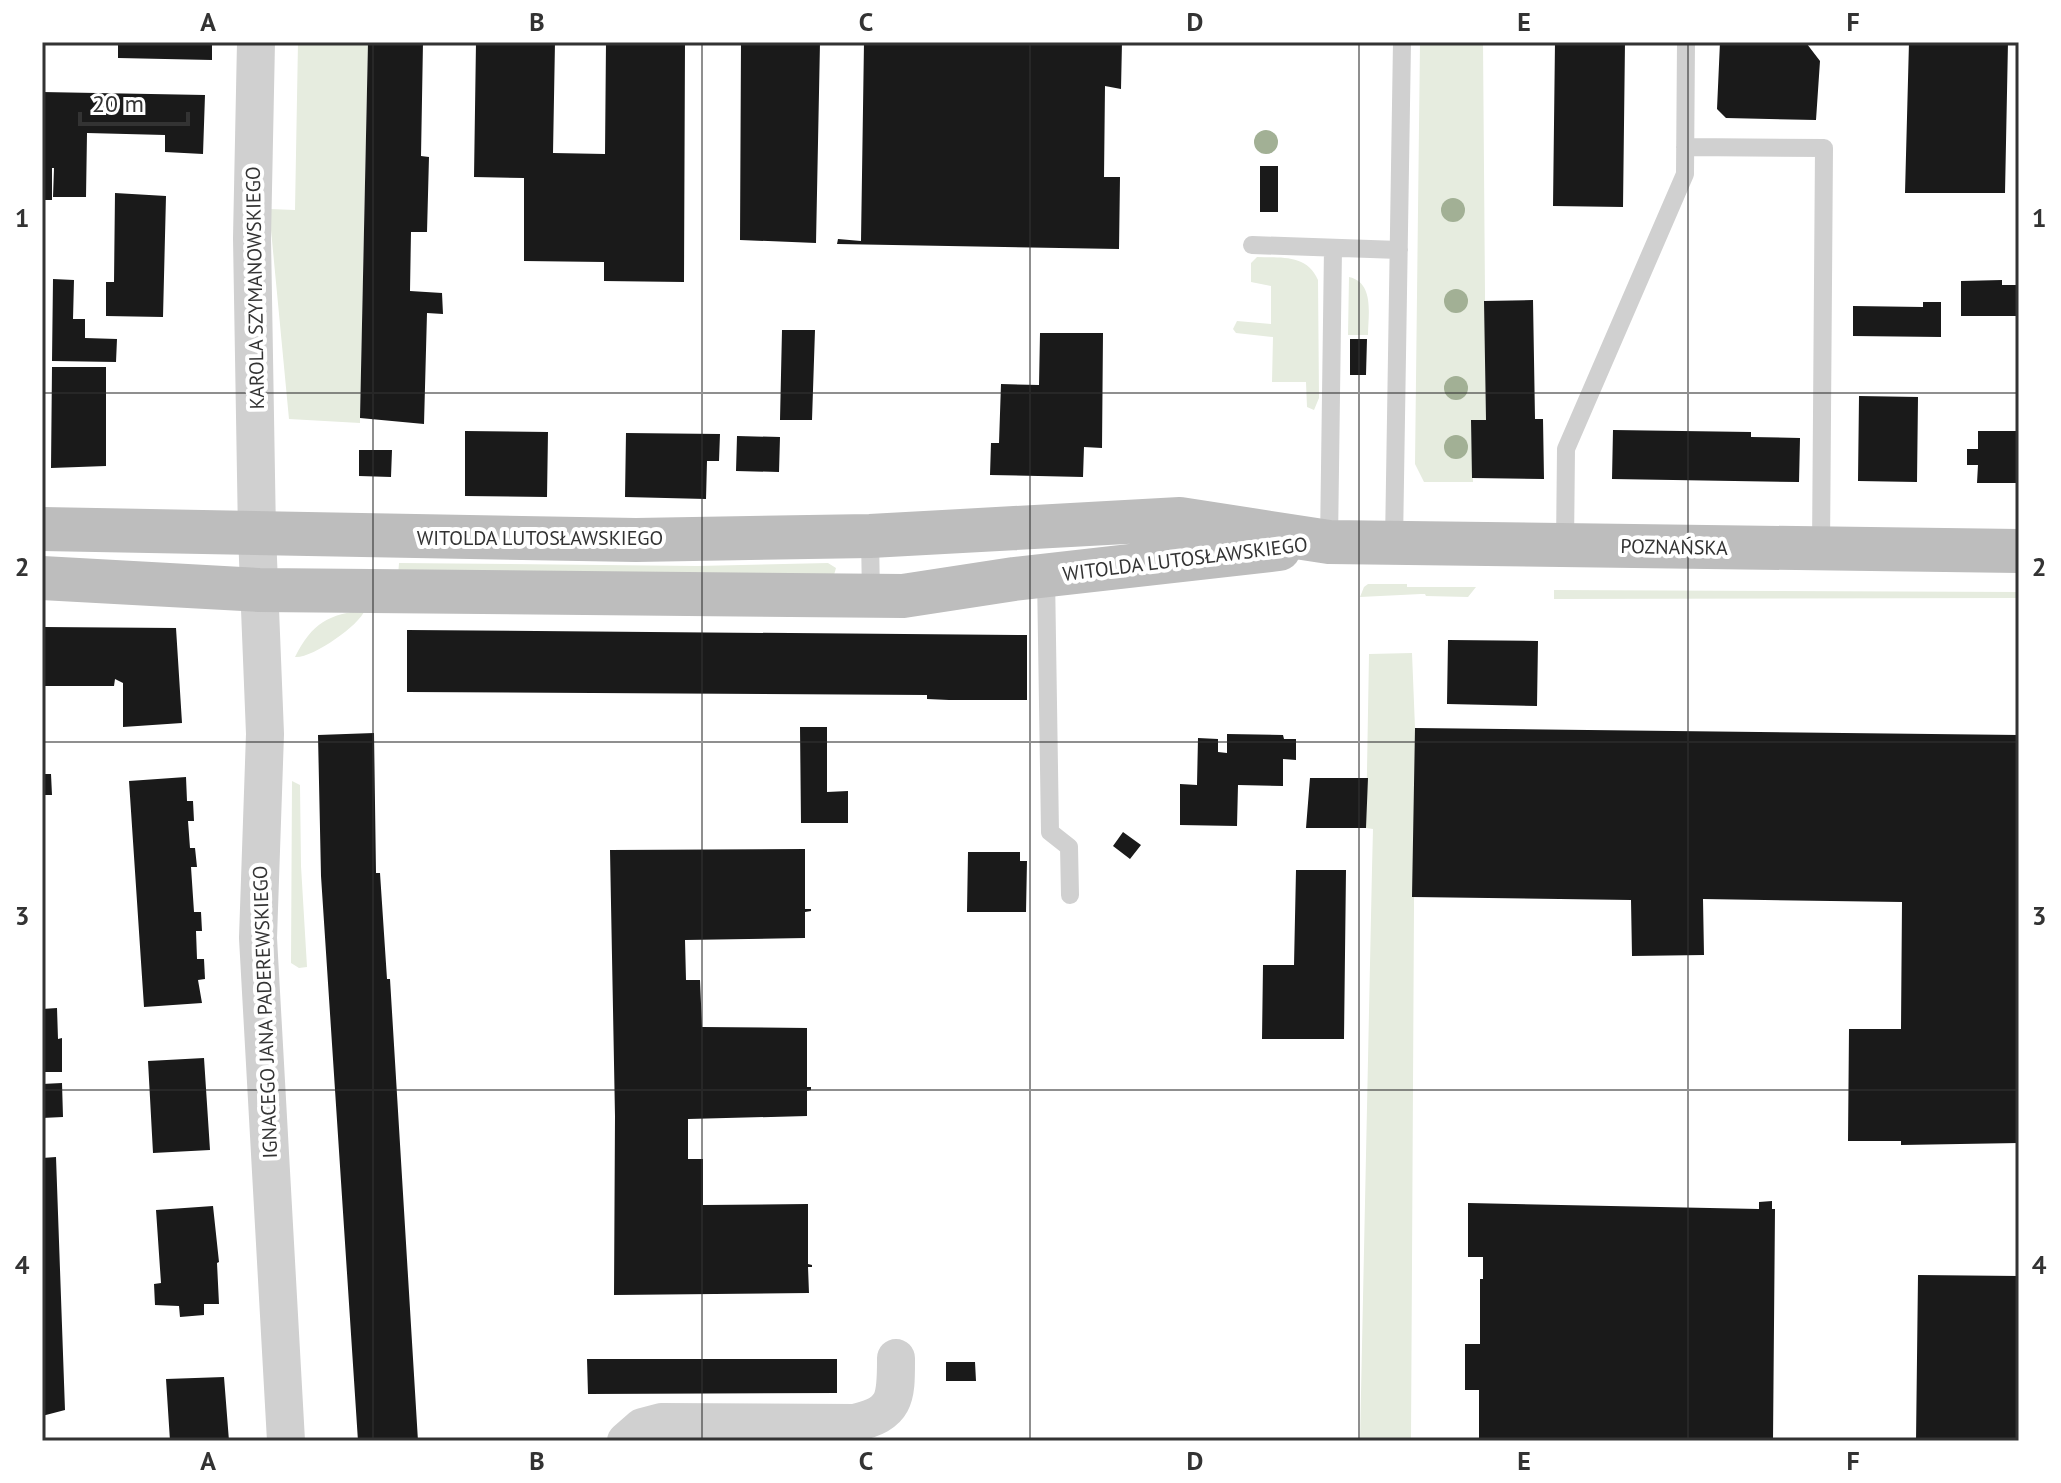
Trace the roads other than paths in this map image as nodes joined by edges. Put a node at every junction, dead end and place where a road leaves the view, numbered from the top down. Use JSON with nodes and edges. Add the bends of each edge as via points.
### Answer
{"nodes":[{"id":1,"x":256,"y":42,"type":"edge"},
{"id":2,"x":1402,"y":42,"type":"edge"},
{"id":3,"x":1686,"y":42,"type":"edge"},
{"id":4,"x":1685,"y":147,"type":"junction"},
{"id":5,"x":1252,"y":245,"type":"dead end"},
{"id":6,"x":1333,"y":248,"type":"junction"},
{"id":7,"x":1399,"y":250,"type":"junction"},
{"id":8,"x":42,"y":529,"type":"edge"},
{"id":9,"x":257,"y":534,"type":"junction"},
{"id":10,"x":870,"y":536,"type":"junction"},
{"id":11,"x":1329,"y":542,"type":"junction"},
{"id":12,"x":1394,"y":544,"type":"junction"},
{"id":13,"x":1565,"y":546,"type":"junction"},
{"id":14,"x":1821,"y":549,"type":"junction"},
{"id":15,"x":2019,"y":551,"type":"edge"},
{"id":16,"x":1046,"y":575,"type":"junction"},
{"id":17,"x":42,"y":578,"type":"edge"},
{"id":18,"x":259,"y":590,"type":"junction"},
{"id":19,"x":871,"y":597,"type":"junction"},
{"id":20,"x":1070,"y":895,"type":"dead end"},
{"id":21,"x":896,"y":1358,"type":"dead end"},
{"id":22,"x":286,"y":1441,"type":"edge"},
{"id":23,"x":626,"y":1441,"type":"edge"}],
"edges":[{"from":1,"to":9,"type":"street","name":"KAROLA SZYMANOWSKIEGO","via":[[252,238]]},
{"from":2,"to":7,"type":"lane"},
{"from":3,"to":4,"type":"lane"},
{"from":4,"to":13,"type":"lane","via":[[1685,174],[1566,449]]},
{"from":4,"to":14,"type":"lane","via":[[1824,148]]},
{"from":5,"to":6,"type":"lane"},
{"from":6,"to":7,"type":"lane"},
{"from":6,"to":11,"type":"lane"},
{"from":7,"to":12,"type":"lane"},
{"from":8,"to":9,"type":"main road","name":"WITOLDA LUTOSŁAWSKIEGO"},
{"from":9,"to":10,"type":"main road","name":"WITOLDA LUTOSŁAWSKIEGO","via":[[624,540]]},
{"from":9,"to":18,"type":"street","name":"IGNACEGO JANA PADEREWSKIEGO"},
{"from":10,"to":11,"type":"main road","name":"WITOLDA LUTOSŁAWSKIEGO","via":[[1180,519]]},
{"from":10,"to":19,"type":"lane"},
{"from":11,"to":12,"type":"main road","name":"POZNAŃSKA"},
{"from":11,"to":16,"type":"main road","name":"WITOLDA LUTOSŁAWSKIEGO"},
{"from":12,"to":13,"type":"main road","name":"POZNAŃSKA"},
{"from":13,"to":14,"type":"main road","name":"POZNAŃSKA"},
{"from":14,"to":15,"type":"main road","name":"POZNAŃSKA"},
{"from":16,"to":19,"type":"main road","name":"WITOLDA LUTOSŁAWSKIEGO"},
{"from":16,"to":20,"type":"lane","via":[[1050,832],[1069,847]]},
{"from":17,"to":18,"type":"main road","name":"WITOLDA LUTOSŁAWSKIEGO"},
{"from":18,"to":19,"type":"main road","name":"WITOLDA LUTOSŁAWSKIEGO"},
{"from":18,"to":22,"type":"street","name":"IGNACEGO JANA PADEREWSKIEGO","via":[[265,715],[260,985]]},
{"from":21,"to":23,"type":"street","via":[[894,1400],[868,1420],[661,1422],[642,1427]]}]}
